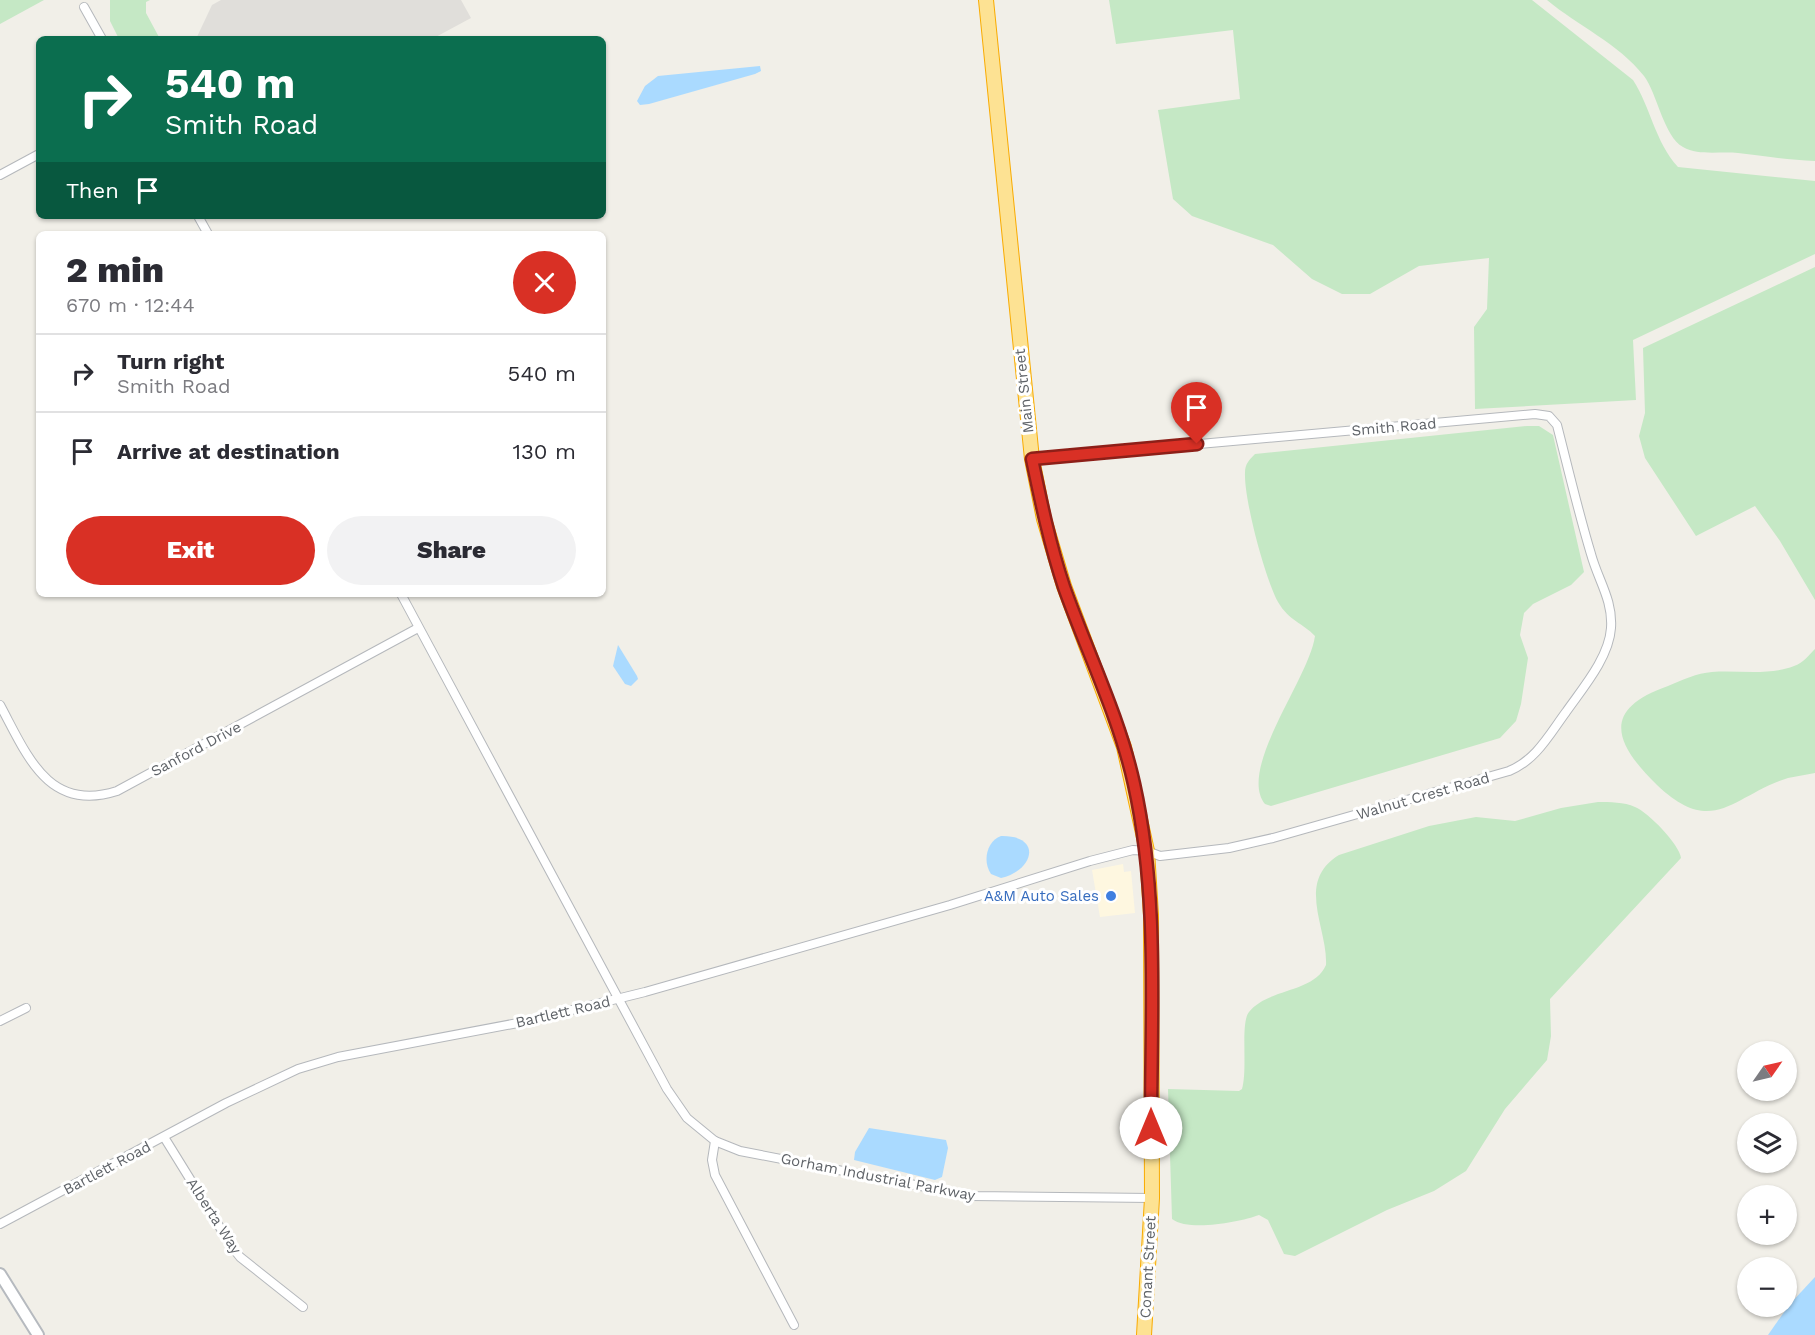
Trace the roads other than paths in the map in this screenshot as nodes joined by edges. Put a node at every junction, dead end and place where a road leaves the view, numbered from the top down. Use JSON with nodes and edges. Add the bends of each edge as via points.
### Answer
{"nodes":[{"id":1,"x":986,"y":0,"type":"edge"},
{"id":2,"x":84,"y":7,"type":"dead end"},
{"id":3,"x":100,"y":36,"type":"edge"},
{"id":4,"x":36,"y":155,"type":"edge"},
{"id":5,"x":0,"y":175,"type":"edge"},
{"id":6,"x":1032,"y":459,"type":"junction"},
{"id":7,"x":402,"y":597,"type":"edge"},
{"id":8,"x":1611,"y":612,"type":"joint"},
{"id":9,"x":418,"y":628,"type":"junction"},
{"id":10,"x":0,"y":705,"type":"edge"},
{"id":11,"x":1147,"y":850,"type":"junction"},
{"id":12,"x":619,"y":999,"type":"junction"},
{"id":13,"x":26,"y":1008,"type":"dead end"},
{"id":14,"x":0,"y":1021,"type":"edge"},
{"id":15,"x":164,"y":1137,"type":"junction"},
{"id":16,"x":715,"y":1141,"type":"junction"},
{"id":17,"x":1152,"y":1198,"type":"junction"},
{"id":18,"x":0,"y":1224,"type":"edge"},
{"id":19,"x":0,"y":1274,"type":"edge"},
{"id":20,"x":303,"y":1307,"type":"dead end"},
{"id":21,"x":794,"y":1325,"type":"dead end"},
{"id":22,"x":38,"y":1335,"type":"edge"},
{"id":23,"x":1144,"y":1335,"type":"edge"}],
"edges":[{"from":1,"to":6,"type":"highway","name":"Main Street"},
{"from":2,"to":3,"type":"street"},
{"from":4,"to":5,"type":"street"},
{"from":6,"to":8,"type":"street","name":"Smith Road","via":[[1545,415],[1557,425],[1591,556]]},
{"from":6,"to":11,"type":"highway","name":"Main Street","via":[[1044,519],[1064,586],[1124,747]]},
{"from":7,"to":9,"type":"street","name":"Gorham Industrial Parkway"},
{"from":8,"to":11,"type":"street","name":"Walnut Crest Road","via":[[1609,637],[1595,668],[1541,747],[1520,766],[1257,842],[1160,856]]},
{"from":9,"to":10,"type":"street","name":"Sanford Drive","via":[[117,791],[98,796],[72,795],[54,787],[38,770]]},
{"from":9,"to":12,"type":"street","name":"Gorham Industrial Parkway"},
{"from":11,"to":12,"type":"street","name":"Bartlett Road","via":[[1090,861]]},
{"from":11,"to":17,"type":"highway","name":"Main Street"},
{"from":12,"to":15,"type":"street","name":"Bartlett Road","via":[[319,1062],[278,1077]]},
{"from":12,"to":16,"type":"street","name":"Gorham Industrial Parkway","via":[[676,1104]]},
{"from":13,"to":14,"type":"street"},
{"from":15,"to":18,"type":"street","name":"Bartlett Road"},
{"from":15,"to":20,"type":"street","name":"Alberta Way","via":[[240,1257]]},
{"from":16,"to":17,"type":"street","name":"Gorham Industrial Parkway","via":[[740,1151],[950,1194]]},
{"from":16,"to":21,"type":"street","via":[[715,1175]]},
{"from":17,"to":23,"type":"highway","name":"Conant Street"},
{"from":19,"to":22,"type":"street"}]}
